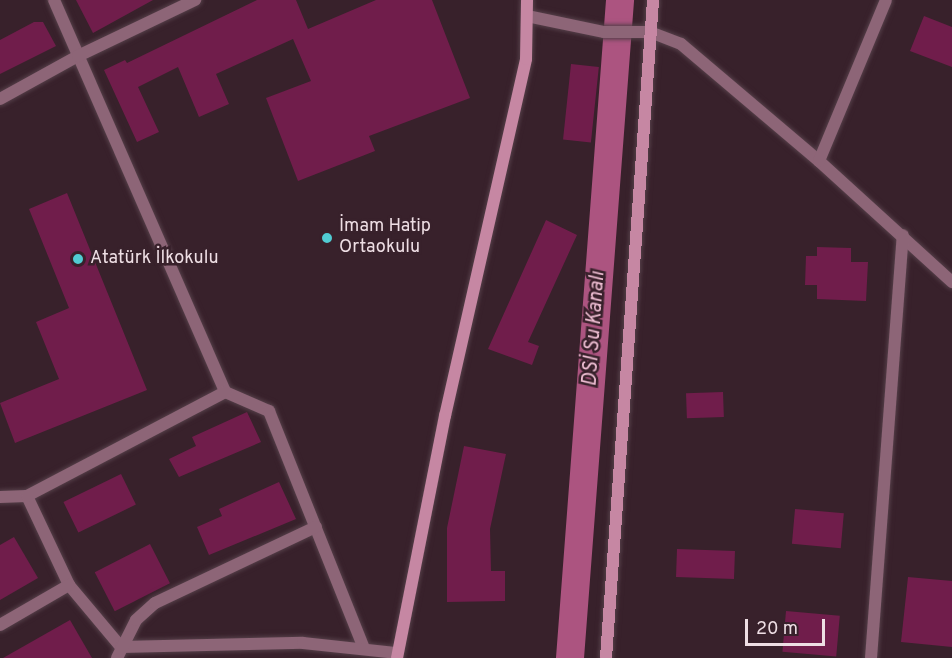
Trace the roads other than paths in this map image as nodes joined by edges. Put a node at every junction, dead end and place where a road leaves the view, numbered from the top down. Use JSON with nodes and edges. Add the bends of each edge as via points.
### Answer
{"nodes":[{"id":1,"x":54,"y":0,"type":"edge"},
{"id":2,"x":195,"y":0,"type":"edge"},
{"id":3,"x":527,"y":0,"type":"edge"},
{"id":4,"x":653,"y":0,"type":"edge"},
{"id":5,"x":886,"y":0,"type":"edge"},
{"id":6,"x":526,"y":16,"type":"junction"},
{"id":7,"x":650,"y":32,"type":"junction"},
{"id":8,"x":78,"y":56,"type":"junction"},
{"id":9,"x":0,"y":99,"type":"edge"},
{"id":10,"x":819,"y":161,"type":"junction"},
{"id":11,"x":903,"y":235,"type":"junction"},
{"id":12,"x":952,"y":282,"type":"edge"},
{"id":13,"x":225,"y":392,"type":"junction"},
{"id":14,"x":27,"y":496,"type":"junction"},
{"id":15,"x":0,"y":497,"type":"edge"},
{"id":16,"x":316,"y":527,"type":"junction"},
{"id":17,"x":69,"y":585,"type":"junction"},
{"id":18,"x":0,"y":625,"type":"edge"},
{"id":19,"x":364,"y":648,"type":"junction"},
{"id":20,"x":119,"y":653,"type":"edge"},
{"id":21,"x":397,"y":656,"type":"edge"},
{"id":22,"x":606,"y":658,"type":"edge"},
{"id":23,"x":871,"y":658,"type":"edge"}],
"edges":[{"from":1,"to":8,"type":"street"},
{"from":2,"to":8,"type":"street"},
{"from":3,"to":6,"type":"street"},
{"from":4,"to":7,"type":"street"},
{"from":5,"to":10,"type":"street"},
{"from":6,"to":7,"type":"street","via":[[604,32]]},
{"from":6,"to":21,"type":"street","via":[[526,59],[445,416]]},
{"from":7,"to":10,"type":"street","via":[[696,53]]},
{"from":7,"to":22,"type":"street"},
{"from":8,"to":9,"type":"street"},
{"from":8,"to":13,"type":"street"},
{"from":10,"to":11,"type":"street"},
{"from":11,"to":12,"type":"street"},
{"from":11,"to":23,"type":"street"},
{"from":13,"to":14,"type":"street"},
{"from":13,"to":16,"type":"street","via":[[269,411]]},
{"from":14,"to":15,"type":"street"},
{"from":14,"to":17,"type":"street"},
{"from":16,"to":19,"type":"street"},
{"from":16,"to":20,"type":"street","via":[[155,603],[136,620]]},
{"from":17,"to":18,"type":"street"},
{"from":17,"to":20,"type":"street"},
{"from":19,"to":20,"type":"street","via":[[303,643]]},
{"from":19,"to":21,"type":"street"}]}
